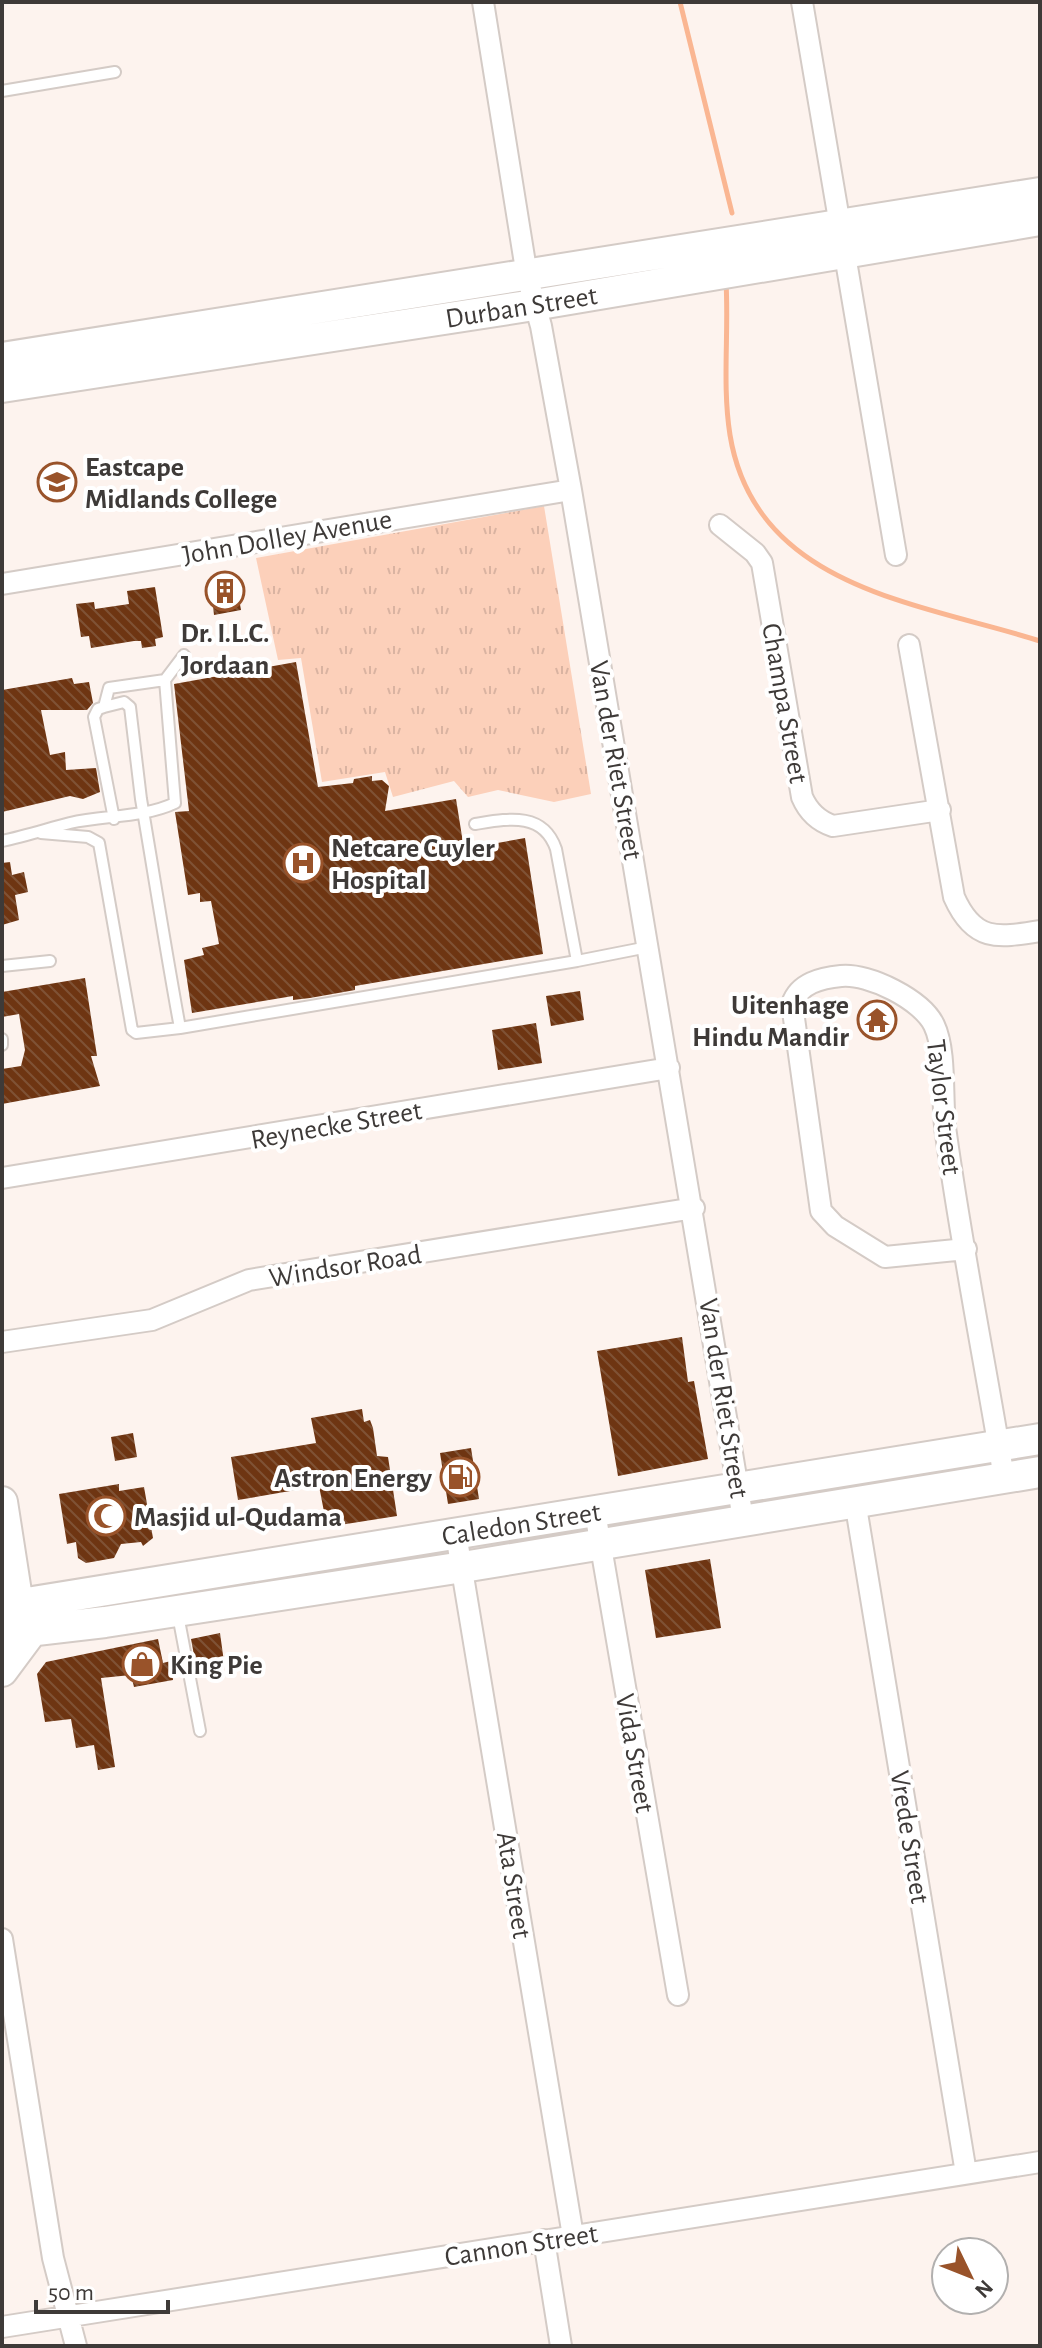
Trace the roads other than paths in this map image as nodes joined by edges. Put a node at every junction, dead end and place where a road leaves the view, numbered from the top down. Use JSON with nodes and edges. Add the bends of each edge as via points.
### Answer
{"nodes":[{"id":1,"x":483,"y":2,"type":"edge"},
{"id":2,"x":802,"y":2,"type":"edge"},
{"id":3,"x":115,"y":72,"type":"dead end"},
{"id":4,"x":2,"y":91,"type":"edge"},
{"id":5,"x":1040,"y":193,"type":"edge"},
{"id":6,"x":1040,"y":220,"type":"edge"},
{"id":7,"x":841,"y":239,"type":"junction"},
{"id":8,"x":530,"y":290,"type":"junction"},
{"id":9,"x":2,"y":358,"type":"edge"},
{"id":10,"x":2,"y":387,"type":"edge"},
{"id":11,"x":571,"y":490,"type":"junction"},
{"id":12,"x":720,"y":525,"type":"dead end"},
{"id":13,"x":896,"y":555,"type":"dead end"},
{"id":14,"x":2,"y":584,"type":"edge"},
{"id":15,"x":909,"y":645,"type":"dead end"},
{"id":16,"x":184,"y":655,"type":"dead end"},
{"id":17,"x":165,"y":680,"type":"junction"},
{"id":18,"x":104,"y":707,"type":"junction"},
{"id":19,"x":143,"y":810,"type":"junction"},
{"id":20,"x":940,"y":810,"type":"junction"},
{"id":21,"x":114,"y":819,"type":"junction"},
{"id":22,"x":475,"y":824,"type":"dead end"},
{"id":23,"x":41,"y":833,"type":"junction"},
{"id":24,"x":2,"y":841,"type":"edge"},
{"id":25,"x":1040,"y":931,"type":"edge"},
{"id":26,"x":648,"y":947,"type":"junction"},
{"id":27,"x":50,"y":961,"type":"dead end"},
{"id":28,"x":577,"y":961,"type":"junction"},
{"id":29,"x":2,"y":966,"type":"edge"},
{"id":30,"x":180,"y":1028,"type":"junction"},
{"id":31,"x":2,"y":1039,"type":"edge"},
{"id":32,"x":2,"y":1045,"type":"edge"},
{"id":33,"x":669,"y":1068,"type":"junction"},
{"id":34,"x":2,"y":1178,"type":"edge"},
{"id":35,"x":694,"y":1208,"type":"junction"},
{"id":36,"x":966,"y":1249,"type":"junction"},
{"id":37,"x":2,"y":1342,"type":"edge"},
{"id":38,"x":1040,"y":1439,"type":"edge"},
{"id":39,"x":999,"y":1446,"type":"junction"},
{"id":40,"x":1040,"y":1472,"type":"edge"},
{"id":41,"x":1004,"y":1478,"type":"junction"},
{"id":42,"x":740,"y":1487,"type":"junction"},
{"id":43,"x":855,"y":1501,"type":"junction"},
{"id":44,"x":2,"y":1502,"type":"edge"},
{"id":45,"x":595,"y":1512,"type":"junction"},
{"id":46,"x":743,"y":1519,"type":"junction"},
{"id":47,"x":456,"y":1534,"type":"junction"},
{"id":48,"x":600,"y":1542,"type":"junction"},
{"id":49,"x":463,"y":1567,"type":"junction"},
{"id":50,"x":177,"y":1611,"type":"junction"},
{"id":51,"x":10,"y":1625,"type":"edge"},
{"id":52,"x":2,"y":1671,"type":"edge"},
{"id":53,"x":200,"y":1731,"type":"dead end"},
{"id":54,"x":2,"y":1939,"type":"edge"},
{"id":55,"x":678,"y":1995,"type":"dead end"},
{"id":56,"x":1040,"y":2162,"type":"edge"},
{"id":57,"x":966,"y":2173,"type":"junction"},
{"id":58,"x":573,"y":2236,"type":"junction"},
{"id":59,"x":544,"y":2240,"type":"junction"},
{"id":60,"x":68,"y":2316,"type":"junction"},
{"id":61,"x":2,"y":2327,"type":"edge"},
{"id":62,"x":76,"y":2346,"type":"edge"},
{"id":63,"x":561,"y":2346,"type":"edge"}],
"edges":[{"from":1,"to":8,"type":"street","name":"Van der Riet Street"},
{"from":2,"to":7,"type":"street"},
{"from":3,"to":4,"type":"lane"},
{"from":5,"to":7,"type":"main road","name":"Durban Street"},
{"from":6,"to":7,"type":"main road","name":"Durban Street"},
{"from":7,"to":8,"type":"main road","name":"Durban Street"},
{"from":7,"to":13,"type":"street"},
{"from":8,"to":9,"type":"main road","name":"Durban Street"},
{"from":8,"to":10,"type":"main road","name":"Durban Street"},
{"from":8,"to":11,"type":"street","name":"Van der Riet Street"},
{"from":11,"to":14,"type":"street","name":"John Dolley Avenue"},
{"from":11,"to":26,"type":"street","name":"Van der Riet Street"},
{"from":12,"to":20,"type":"street","name":"Champa Street","via":[[762,563],[807,808],[833,826]]},
{"from":15,"to":20,"type":"street"},
{"from":16,"to":17,"type":"lane"},
{"from":17,"to":18,"type":"lane","via":[[109,688]]},
{"from":17,"to":19,"type":"lane","via":[[177,799]]},
{"from":18,"to":19,"type":"lane","via":[[124,702],[130,707]]},
{"from":18,"to":21,"type":"lane","via":[[94,717]]},
{"from":19,"to":21,"type":"lane"},
{"from":19,"to":30,"type":"lane"},
{"from":20,"to":25,"type":"street","via":[[954,897],[966,919],[991,935]]},
{"from":21,"to":23,"type":"lane","via":[[71,823]]},
{"from":22,"to":28,"type":"lane","via":[[521,819],[548,832],[556,849]]},
{"from":23,"to":24,"type":"lane"},
{"from":23,"to":30,"type":"lane","via":[[88,837],[99,843],[132,1030]]},
{"from":26,"to":28,"type":"lane"},
{"from":26,"to":33,"type":"street","name":"Van der Riet Street"},
{"from":27,"to":29,"type":"lane"},
{"from":28,"to":30,"type":"lane"},
{"from":31,"to":32,"type":"lane"},
{"from":33,"to":34,"type":"street","name":"Reynecke Street"},
{"from":33,"to":35,"type":"street","name":"Van der Riet Street"},
{"from":35,"to":37,"type":"street","name":"Windsor Road","via":[[249,1280],[152,1320]]},
{"from":35,"to":42,"type":"street","name":"Van der Riet Street"},
{"from":36,"to":36,"type":"street","name":"Taylor Street","via":[[945,1133],[935,1027],[914,1005],[864,977],[809,984],[792,1004],[821,1211],[835,1226],[885,1257]]},
{"from":36,"to":39,"type":"street","name":"Taylor Street"},
{"from":38,"to":39,"type":"main road","name":"Caledon Street"},
{"from":39,"to":41,"type":"street","name":"Taylor Street"},
{"from":39,"to":42,"type":"main road","name":"Caledon Street"},
{"from":40,"to":41,"type":"main road","name":"Caledon Street"},
{"from":41,"to":43,"type":"main road","name":"Caledon Street"},
{"from":42,"to":45,"type":"main road","name":"Caledon Street"},
{"from":42,"to":46,"type":"street","name":"Van der Riet Street"},
{"from":43,"to":46,"type":"main road","name":"Caledon Street"},
{"from":43,"to":57,"type":"street","name":"Vrede Street"},
{"from":44,"to":51,"type":"main road"},
{"from":45,"to":47,"type":"main road","name":"Caledon Street"},
{"from":45,"to":48,"type":"street","name":"Vida Street"},
{"from":46,"to":48,"type":"main road","name":"Caledon Street"},
{"from":47,"to":49,"type":"street","name":"Ata Street"},
{"from":47,"to":51,"type":"main road","name":"Caledon Street"},
{"from":48,"to":49,"type":"main road","name":"Caledon Street"},
{"from":48,"to":55,"type":"street","name":"Vida Street"},
{"from":49,"to":50,"type":"main road","name":"Caledon Street"},
{"from":49,"to":58,"type":"street","name":"Ata Street"},
{"from":50,"to":51,"type":"main road","name":"Caledon Street"},
{"from":50,"to":53,"type":"lane"},
{"from":51,"to":52,"type":"main road"},
{"from":54,"to":60,"type":"street","via":[[53,2258]]},
{"from":56,"to":57,"type":"street","name":"Cannon Street"},
{"from":57,"to":58,"type":"street","name":"Cannon Street"},
{"from":58,"to":59,"type":"street","name":"Cannon Street"},
{"from":59,"to":60,"type":"street","name":"Cannon Street"},
{"from":59,"to":63,"type":"street"},
{"from":60,"to":61,"type":"street","name":"Cannon Street"},
{"from":60,"to":62,"type":"street"}]}
